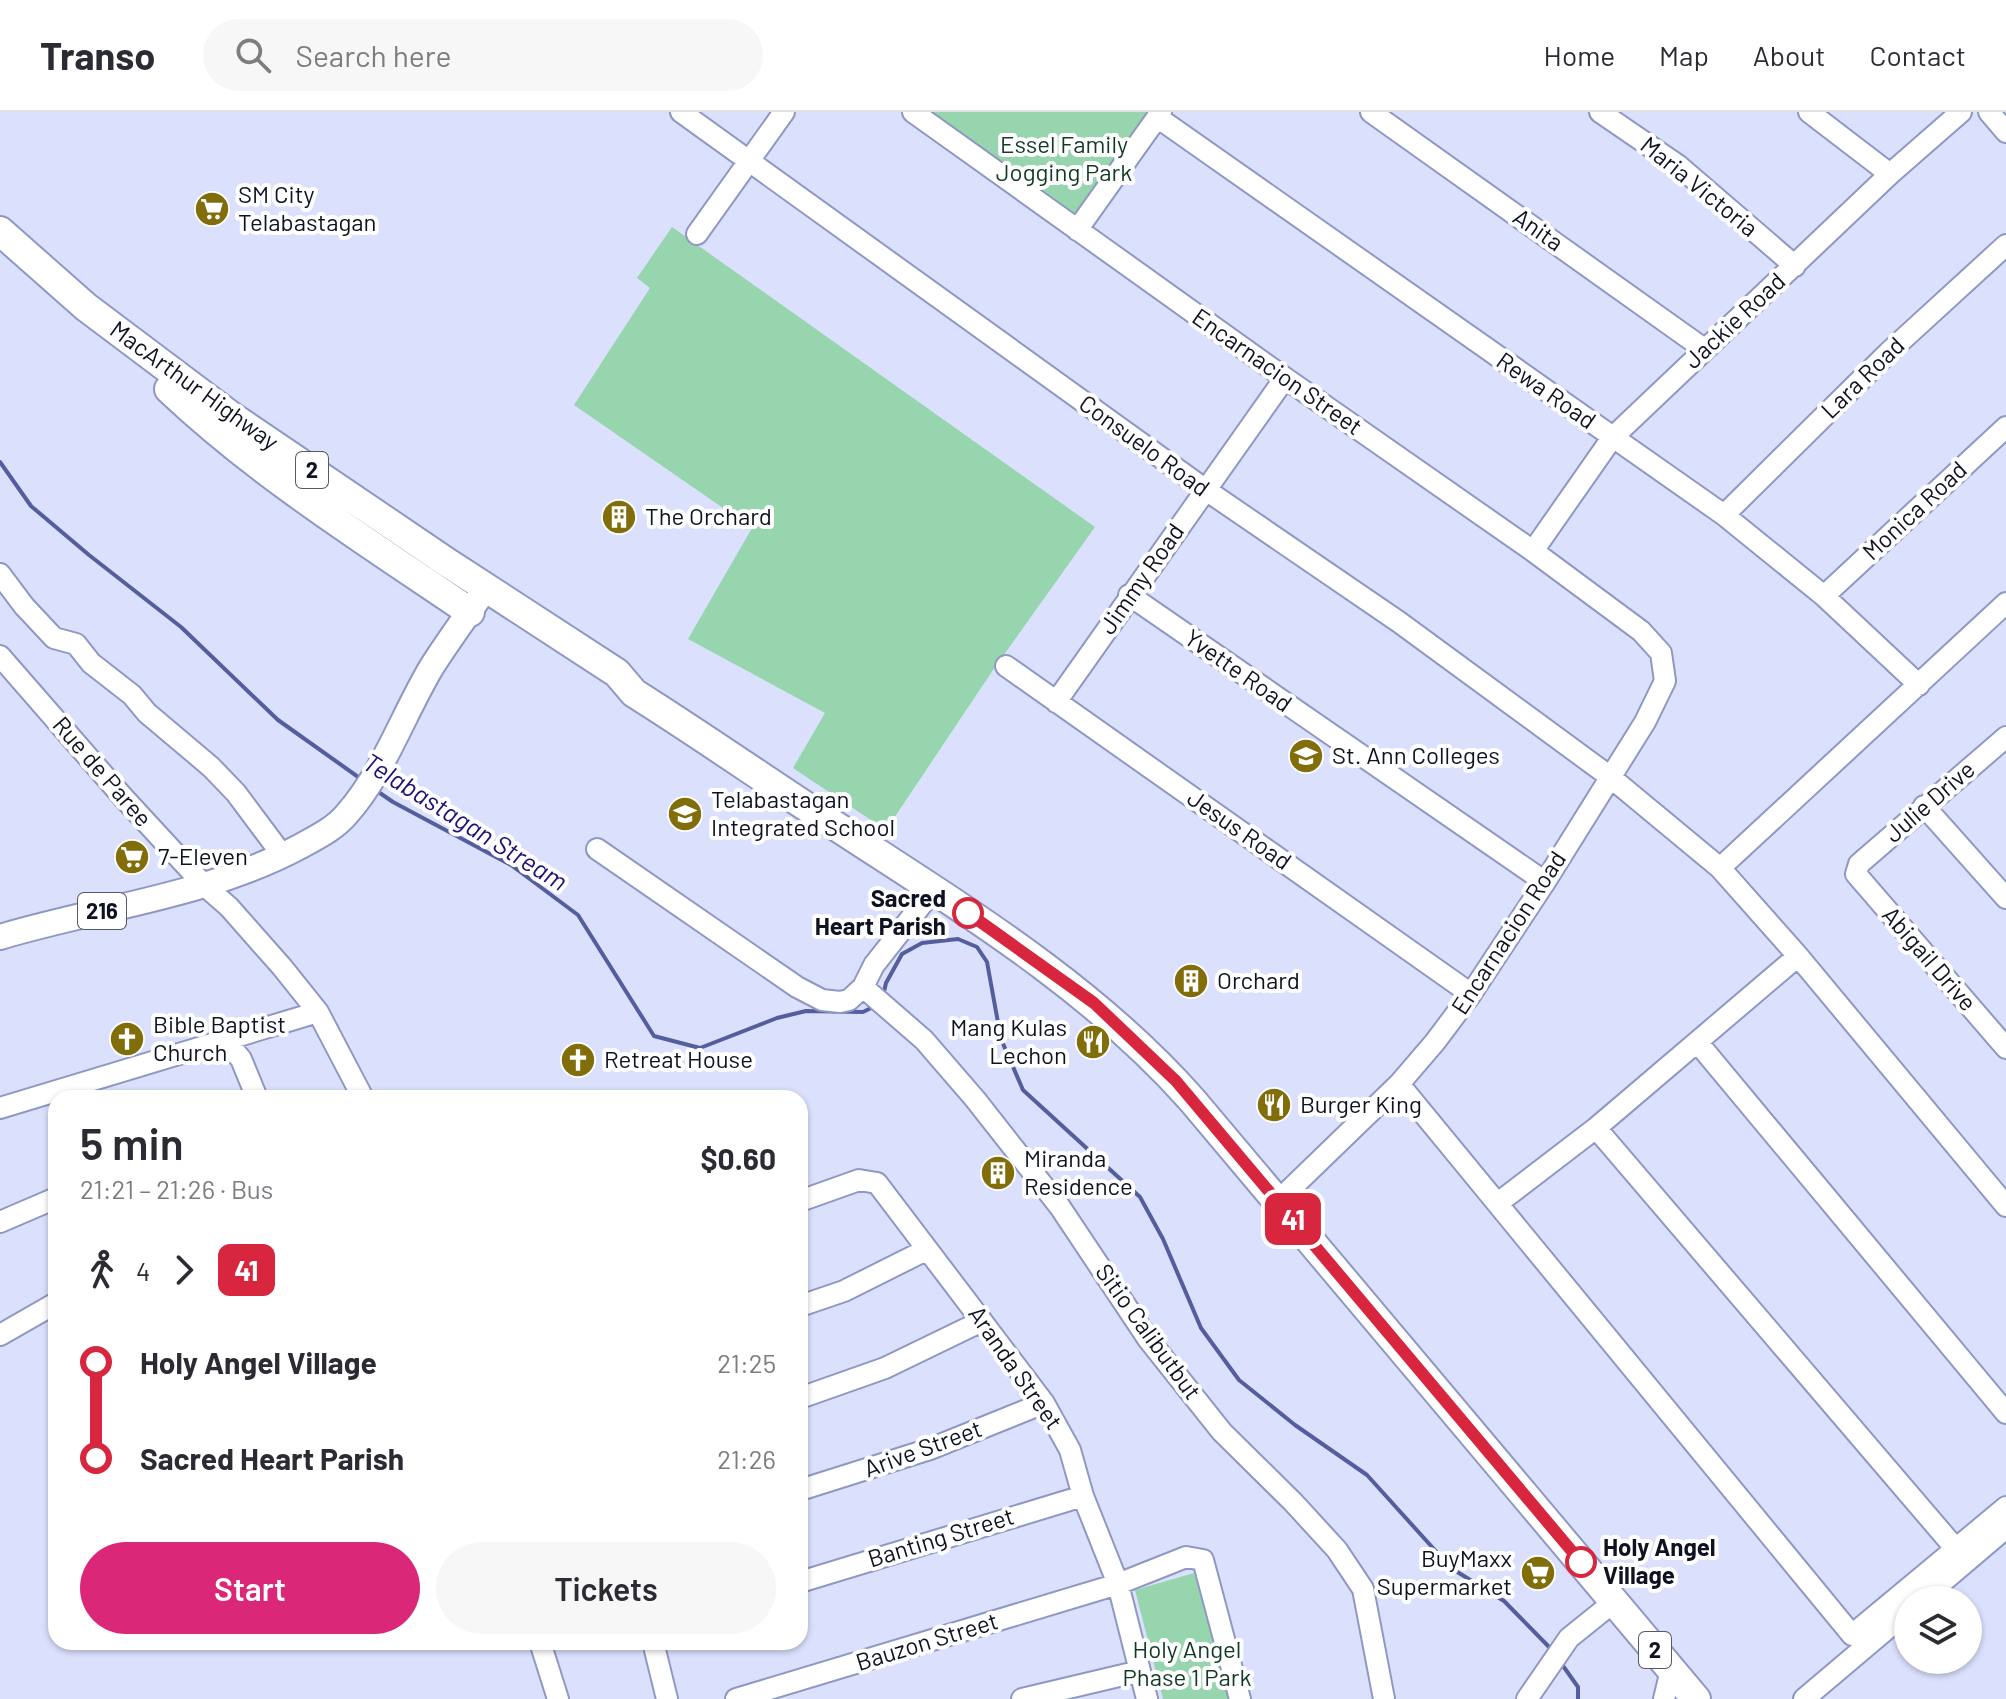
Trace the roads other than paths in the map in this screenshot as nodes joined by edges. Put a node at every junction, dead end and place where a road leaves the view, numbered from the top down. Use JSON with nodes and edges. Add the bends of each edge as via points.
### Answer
{"nodes":[{"id":1,"x":681,"y":112,"type":"edge"},
{"id":2,"x":784,"y":112,"type":"edge"},
{"id":3,"x":913,"y":112,"type":"edge"},
{"id":4,"x":1371,"y":112,"type":"edge"},
{"id":5,"x":1600,"y":112,"type":"edge"},
{"id":6,"x":1809,"y":112,"type":"edge"},
{"id":7,"x":1961,"y":112,"type":"edge"},
{"id":8,"x":1989,"y":112,"type":"edge"},
{"id":9,"x":1159,"y":115,"type":"edge"},
{"id":10,"x":2006,"y":132,"type":"edge"},
{"id":11,"x":749,"y":160,"type":"junction"},
{"id":12,"x":1890,"y":174,"type":"junction"},
{"id":13,"x":1077,"y":230,"type":"junction"},
{"id":14,"x":0,"y":231,"type":"edge"},
{"id":15,"x":697,"y":234,"type":"dead end"},
{"id":16,"x":2006,"y":245,"type":"edge"},
{"id":17,"x":0,"y":253,"type":"edge"},
{"id":18,"x":1795,"y":266,"type":"junction"},
{"id":19,"x":1704,"y":349,"type":"junction"},
{"id":20,"x":1285,"y":378,"type":"junction"},
{"id":21,"x":2006,"y":427,"type":"edge"},
{"id":22,"x":1612,"y":438,"type":"junction"},
{"id":23,"x":1206,"y":490,"type":"junction"},
{"id":24,"x":1724,"y":515,"type":"junction"},
{"id":25,"x":1533,"y":551,"type":"junction"},
{"id":26,"x":0,"y":574,"type":"edge"},
{"id":27,"x":1129,"y":595,"type":"junction"},
{"id":28,"x":1824,"y":596,"type":"junction"},
{"id":29,"x":478,"y":600,"type":"junction"},
{"id":30,"x":2006,"y":603,"type":"edge"},
{"id":31,"x":1641,"y":631,"type":"joint"},
{"id":32,"x":0,"y":656,"type":"edge"},
{"id":33,"x":1006,"y":666,"type":"dead end"},
{"id":34,"x":1919,"y":685,"type":"junction"},
{"id":35,"x":1056,"y":702,"type":"junction"},
{"id":36,"x":2003,"y":745,"type":"edge"},
{"id":37,"x":1609,"y":776,"type":"junction"},
{"id":38,"x":1924,"y":806,"type":"junction"},
{"id":39,"x":597,"y":849,"type":"dead end"},
{"id":40,"x":283,"y":856,"type":"junction"},
{"id":41,"x":1720,"y":868,"type":"junction"},
{"id":42,"x":1857,"y":869,"type":"joint"},
{"id":43,"x":1545,"y":882,"type":"junction"},
{"id":44,"x":205,"y":886,"type":"junction"},
{"id":45,"x":933,"y":890,"type":"junction"},
{"id":46,"x":2006,"y":898,"type":"edge"},
{"id":47,"x":0,"y":937,"type":"edge"},
{"id":48,"x":1798,"y":956,"type":"junction"},
{"id":49,"x":1471,"y":994,"type":"junction"},
{"id":50,"x":874,"y":997,"type":"junction"},
{"id":51,"x":318,"y":1012,"type":"junction"},
{"id":52,"x":225,"y":1040,"type":"junction"},
{"id":53,"x":1698,"y":1043,"type":"junction"},
{"id":54,"x":2006,"y":1048,"type":"edge"},
{"id":55,"x":1399,"y":1084,"type":"junction"},
{"id":56,"x":69,"y":1090,"type":"edge"},
{"id":57,"x":254,"y":1090,"type":"edge"},
{"id":58,"x":359,"y":1090,"type":"edge"},
{"id":59,"x":48,"y":1096,"type":"edge"},
{"id":60,"x":0,"y":1108,"type":"edge"},
{"id":61,"x":1596,"y":1128,"type":"junction"},
{"id":62,"x":808,"y":1198,"type":"edge"},
{"id":63,"x":48,"y":1201,"type":"edge"},
{"id":64,"x":1278,"y":1201,"type":"junction"},
{"id":65,"x":1498,"y":1203,"type":"junction"},
{"id":66,"x":2006,"y":1206,"type":"edge"},
{"id":67,"x":0,"y":1222,"type":"edge"},
{"id":68,"x":926,"y":1250,"type":"junction"},
{"id":69,"x":808,"y":1303,"type":"edge"},
{"id":70,"x":48,"y":1308,"type":"edge"},
{"id":71,"x":982,"y":1321,"type":"junction"},
{"id":72,"x":0,"y":1335,"type":"edge"},
{"id":73,"x":808,"y":1395,"type":"edge"},
{"id":74,"x":1044,"y":1403,"type":"junction"},
{"id":75,"x":2006,"y":1413,"type":"edge"},
{"id":76,"x":808,"y":1487,"type":"edge"},
{"id":77,"x":1083,"y":1496,"type":"junction"},
{"id":78,"x":2006,"y":1507,"type":"edge"},
{"id":79,"x":2006,"y":1528,"type":"edge"},
{"id":80,"x":1955,"y":1548,"type":"junction"},
{"id":81,"x":808,"y":1580,"type":"edge"},
{"id":82,"x":1118,"y":1584,"type":"junction"},
{"id":83,"x":1938,"y":1586,"type":"edge"},
{"id":84,"x":1615,"y":1601,"type":"junction"},
{"id":85,"x":1894,"y":1623,"type":"edge"},
{"id":86,"x":543,"y":1650,"type":"edge"},
{"id":87,"x":655,"y":1650,"type":"edge"},
{"id":88,"x":1671,"y":1670,"type":"junction"},
{"id":89,"x":1140,"y":1671,"type":"junction"},
{"id":90,"x":558,"y":1699,"type":"edge"},
{"id":91,"x":667,"y":1699,"type":"edge"},
{"id":92,"x":736,"y":1699,"type":"edge"},
{"id":93,"x":1022,"y":1699,"type":"edge"},
{"id":94,"x":1147,"y":1699,"type":"edge"},
{"id":95,"x":1240,"y":1699,"type":"edge"},
{"id":96,"x":1384,"y":1699,"type":"edge"},
{"id":97,"x":1527,"y":1699,"type":"edge"},
{"id":98,"x":1664,"y":1699,"type":"edge"},
{"id":99,"x":1696,"y":1699,"type":"edge"},
{"id":100,"x":1804,"y":1699,"type":"edge"}],
"edges":[{"from":1,"to":11,"type":"street","name":"Consuelo Road"},
{"from":2,"to":11,"type":"street"},
{"from":3,"to":13,"type":"street","name":"Encarnacion Street"},
{"from":4,"to":19,"type":"street","name":"Anita"},
{"from":5,"to":18,"type":"street","name":"Maria Victoria","via":[[1679,166]]},
{"from":6,"to":12,"type":"street"},
{"from":7,"to":12,"type":"street","name":"Jackie Road"},
{"from":8,"to":10,"type":"street"},
{"from":9,"to":13,"type":"street"},
{"from":9,"to":22,"type":"street","name":"Rewa Road"},
{"from":11,"to":15,"type":"street"},
{"from":11,"to":23,"type":"street","name":"Consuelo Road"},
{"from":12,"to":18,"type":"street","name":"Jackie Road"},
{"from":13,"to":20,"type":"street","name":"Encarnacion Street"},
{"from":14,"to":29,"type":"highway","name":"MacArthur Highway","number":"2","via":[[86,307]]},
{"from":16,"to":24,"type":"street","name":"Lara Road"},
{"from":17,"to":29,"type":"highway","name":"MacArthur Highway","number":"2","via":[[165,386]]},
{"from":18,"to":19,"type":"street","name":"Jackie Road"},
{"from":19,"to":22,"type":"street","name":"Jackie Road"},
{"from":20,"to":23,"type":"street","name":"Jimmy Road"},
{"from":20,"to":25,"type":"street","name":"Encarnacion Street"},
{"from":21,"to":28,"type":"street","name":"Monica Road"},
{"from":22,"to":24,"type":"street","name":"Rewa Road"},
{"from":22,"to":25,"type":"street","name":"Jackie Road"},
{"from":23,"to":27,"type":"street","name":"Jimmy Road"},
{"from":23,"to":37,"type":"street","name":"Consuelo Road","via":[[1399,622]]},
{"from":24,"to":28,"type":"street","name":"Rewa Road"},
{"from":25,"to":31,"type":"street","name":"Encarnacion Street"},
{"from":26,"to":40,"type":"street","via":[[54,638],[76,644],[211,767]]},
{"from":27,"to":35,"type":"street","name":"Jimmy Road"},
{"from":27,"to":43,"type":"street","name":"Yvette Road"},
{"from":28,"to":34,"type":"street","name":"Rewa Road"},
{"from":29,"to":40,"type":"main road","number":"216","via":[[431,668],[361,796],[329,830]]},
{"from":29,"to":45,"type":"highway","name":"MacArthur Highway","number":"2","via":[[617,673],[634,693]]},
{"from":30,"to":34,"type":"street"},
{"from":31,"to":37,"type":"street","name":"Encarnacion Road","via":[[1661,653],[1665,681]]},
{"from":32,"to":44,"type":"street","name":"Rue de Paree"},
{"from":33,"to":35,"type":"street","name":"Jesus Road"},
{"from":34,"to":41,"type":"street"},
{"from":35,"to":49,"type":"street","name":"Jesus Road"},
{"from":36,"to":38,"type":"street","name":"Julie Drive"},
{"from":37,"to":41,"type":"street","name":"Consuelo Road"},
{"from":37,"to":43,"type":"street","name":"Encarnacion Road"},
{"from":38,"to":42,"type":"street","name":"Julie Drive"},
{"from":38,"to":46,"type":"street"},
{"from":39,"to":50,"type":"street","via":[[797,987],[822,1000]]},
{"from":40,"to":44,"type":"main road","number":"216"},
{"from":41,"to":48,"type":"street","name":"Consuelo Road"},
{"from":42,"to":54,"type":"street","name":"Abigail Drive"},
{"from":43,"to":49,"type":"street","name":"Encarnacion Road"},
{"from":44,"to":47,"type":"main road","number":"216"},
{"from":44,"to":51,"type":"street","name":"Rue de Paree"},
{"from":45,"to":50,"type":"street","via":[[874,965]]},
{"from":45,"to":64,"type":"highway","name":"MacArthur Highway","number":"2","via":[[1104,1013],[1176,1081]]},
{"from":48,"to":53,"type":"street"},
{"from":48,"to":66,"type":"street","name":"Consuelo Road"},
{"from":49,"to":55,"type":"street","name":"Encarnacion Road"},
{"from":50,"to":96,"type":"street","name":"Sitio Calibutbut","via":[[924,1040],[975,1099],[1060,1207],[1148,1339],[1222,1432],[1337,1550],[1363,1589]]},
{"from":51,"to":52,"type":"street"},
{"from":51,"to":58,"type":"street","name":"Rue de Paree"},
{"from":52,"to":56,"type":"street"},
{"from":52,"to":57,"type":"street","via":[[241,1059]]},
{"from":53,"to":61,"type":"street"},
{"from":53,"to":75,"type":"street"},
{"from":55,"to":64,"type":"street","name":"Encarnacion Road"},
{"from":55,"to":65,"type":"street"},
{"from":59,"to":60,"type":"street"},
{"from":61,"to":65,"type":"street"},
{"from":61,"to":80,"type":"street"},
{"from":62,"to":68,"type":"street","name":"Aranda Street","via":[[859,1180],[877,1183]]},
{"from":63,"to":67,"type":"street"},
{"from":64,"to":84,"type":"highway","name":"MacArthur Highway","number":"2"},
{"from":65,"to":80,"type":"street","via":[[1852,1635]]},
{"from":68,"to":69,"type":"street"},
{"from":68,"to":71,"type":"street","name":"Aranda Street"},
{"from":70,"to":72,"type":"street"},
{"from":71,"to":73,"type":"street","via":[[885,1368]]},
{"from":71,"to":74,"type":"street","name":"Aranda Street"},
{"from":74,"to":76,"type":"street","name":"Arive Street","via":[[930,1449]]},
{"from":74,"to":77,"type":"street","name":"Aranda Street","via":[[1070,1450]]},
{"from":77,"to":81,"type":"street","name":"Banting Street"},
{"from":77,"to":82,"type":"street","name":"Aranda Street"},
{"from":78,"to":80,"type":"street"},
{"from":79,"to":83,"type":"street"},
{"from":82,"to":89,"type":"street","name":"Aranda Street"},
{"from":82,"to":92,"type":"street","name":"Bauzon Street"},
{"from":82,"to":95,"type":"street","name":"Bauzon Street","via":[[1186,1557],[1203,1560]]},
{"from":84,"to":88,"type":"highway","name":"MacArthur Highway","number":"2"},
{"from":84,"to":97,"type":"street","via":[[1569,1638]]},
{"from":85,"to":100,"type":"street"},
{"from":86,"to":90,"type":"street"},
{"from":87,"to":91,"type":"street"},
{"from":88,"to":98,"type":"street"},
{"from":88,"to":99,"type":"highway","name":"MacArthur Highway","number":"2"},
{"from":89,"to":93,"type":"street"},
{"from":89,"to":94,"type":"street","name":"Aranda Street"}]}
